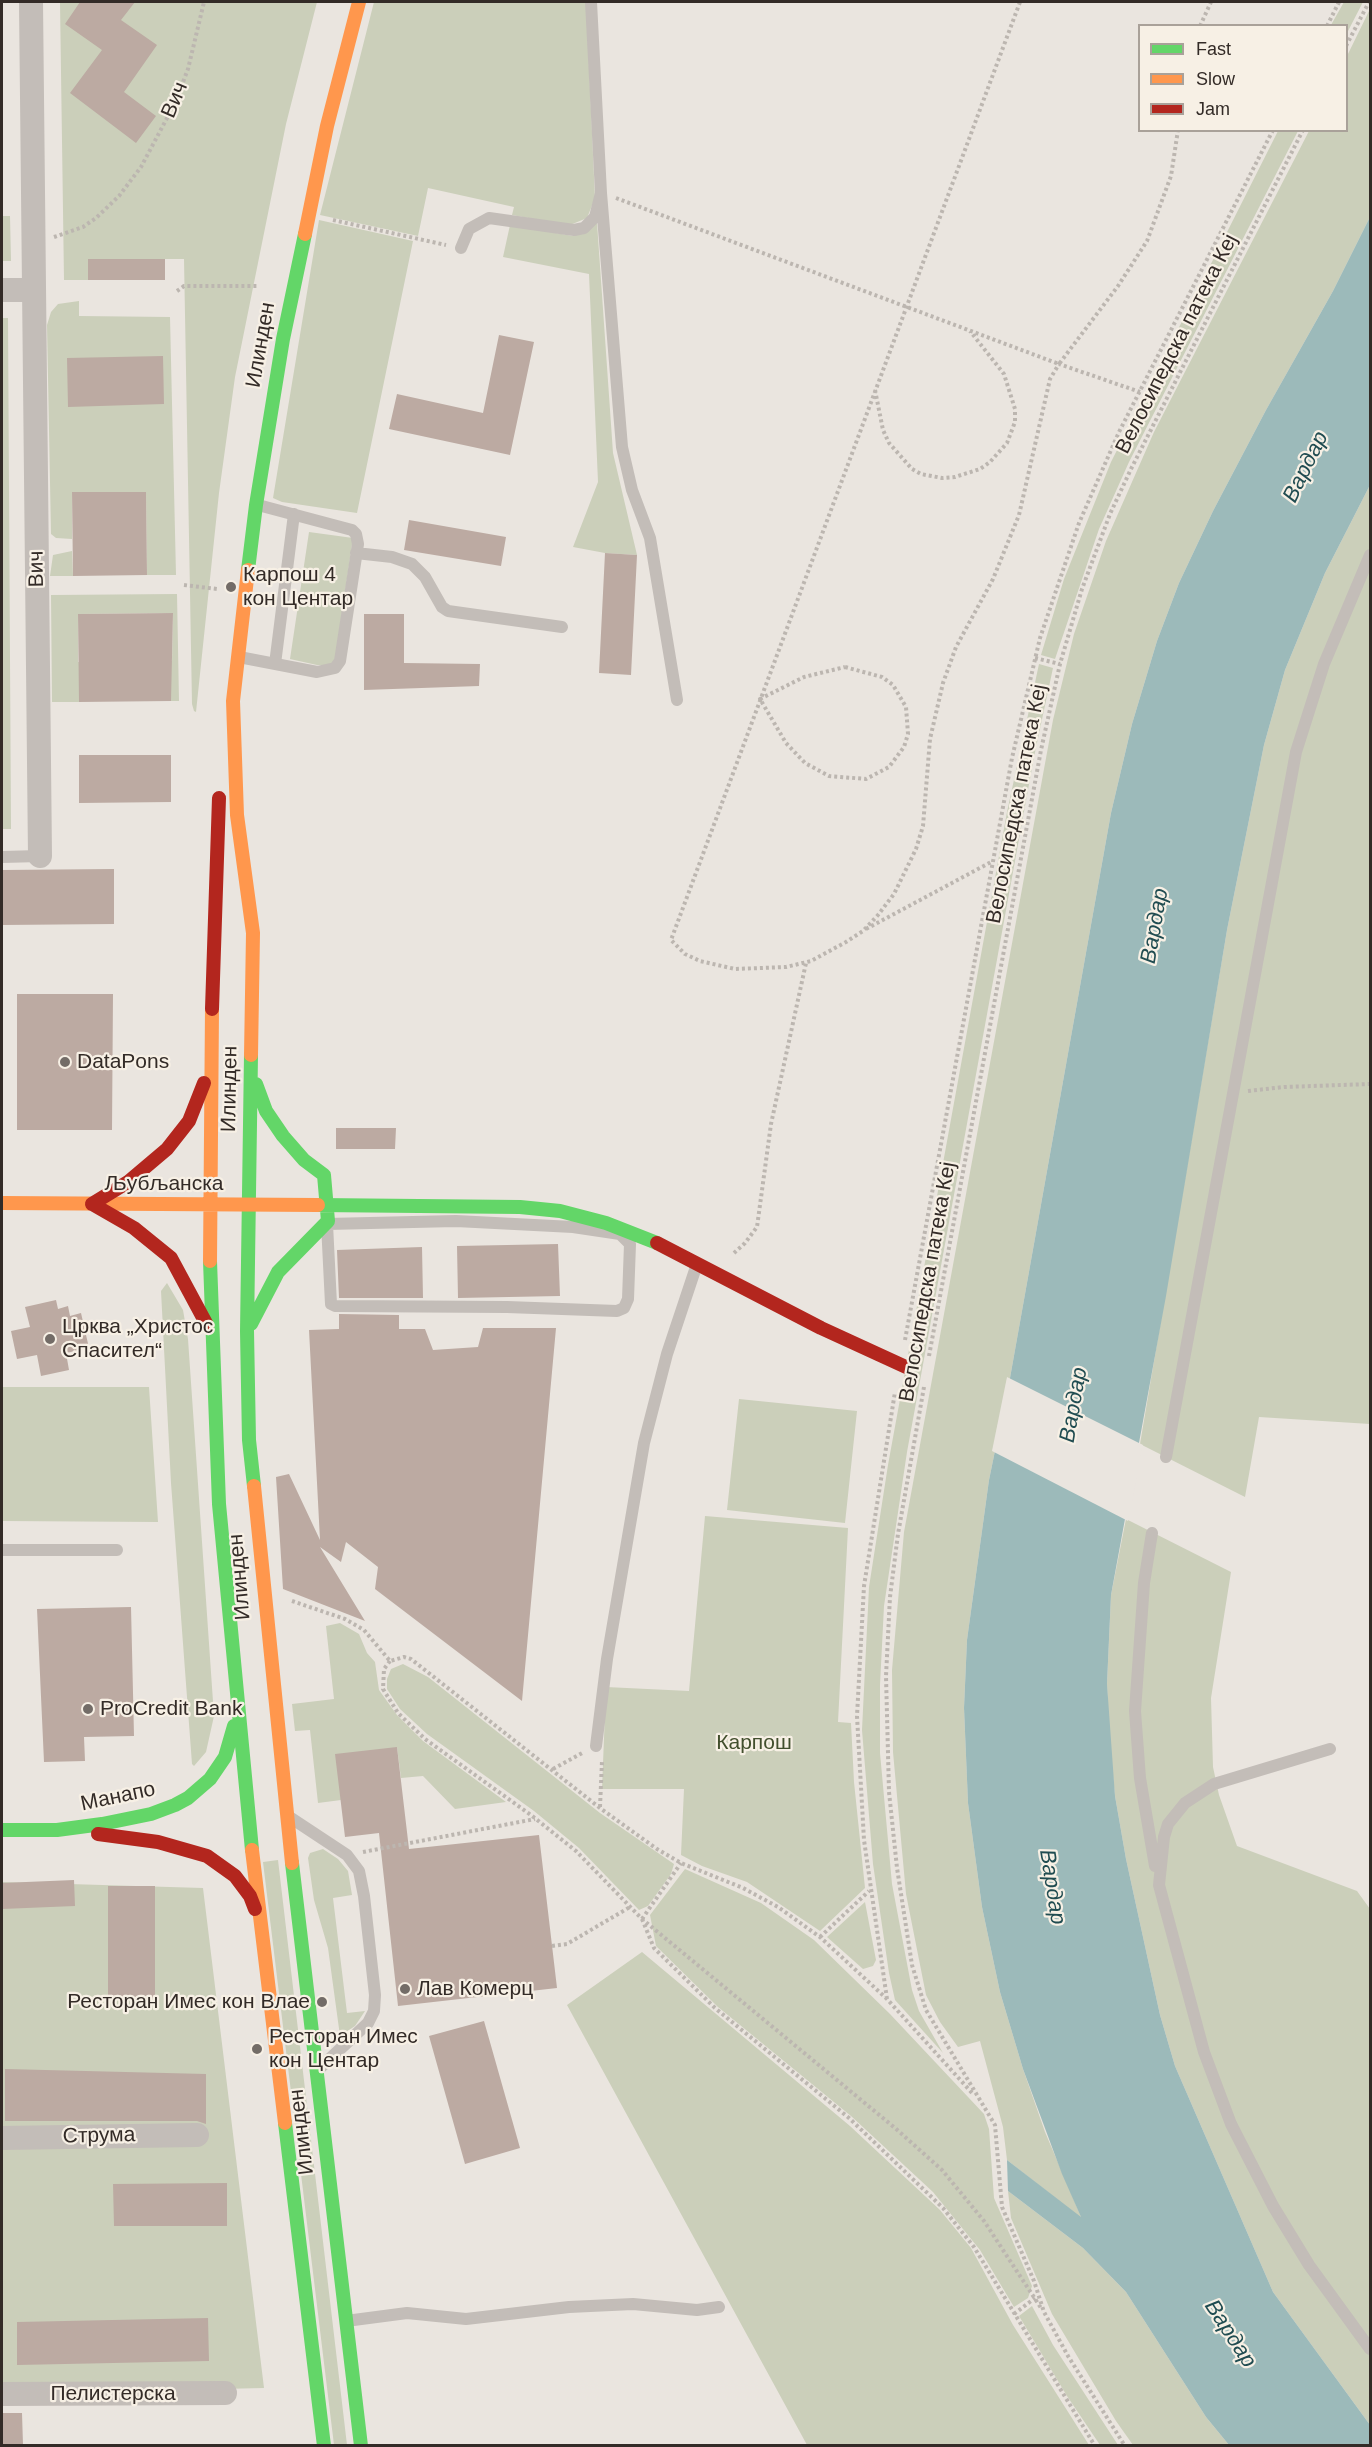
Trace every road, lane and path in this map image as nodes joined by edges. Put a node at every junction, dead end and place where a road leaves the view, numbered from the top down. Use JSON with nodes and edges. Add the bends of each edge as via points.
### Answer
{"nodes":[{"id":1,"x":31,"y":2,"type":"edge"},
{"id":2,"x":204,"y":2,"type":"edge"},
{"id":3,"x":359,"y":2,"type":"edge"},
{"id":4,"x":591,"y":2,"type":"edge"},
{"id":5,"x":1020,"y":2,"type":"edge"},
{"id":6,"x":1211,"y":2,"type":"edge"},
{"id":7,"x":1339,"y":2,"type":"edge"},
{"id":8,"x":1369,"y":2,"type":"edge"},
{"id":9,"x":1201,"y":24,"type":"edge"},
{"id":10,"x":1328,"y":24,"type":"edge"},
{"id":11,"x":1348,"y":44,"type":"edge"},
{"id":12,"x":1178,"y":132,"type":"edge"},
{"id":13,"x":1272,"y":132,"type":"edge"},
{"id":14,"x":1302,"y":132,"type":"edge"},
{"id":15,"x":601,"y":193,"type":"junction"},
{"id":16,"x":308,"y":215,"type":"junction"},
{"id":17,"x":34,"y":244,"type":"junction"},
{"id":18,"x":461,"y":248,"type":"joint"},
{"id":19,"x":259,"y":286,"type":"dead end"},
{"id":20,"x":2,"y":290,"type":"edge"},
{"id":21,"x":34,"y":290,"type":"junction"},
{"id":22,"x":177,"y":291,"type":"dead end"},
{"id":23,"x":906,"y":307,"type":"junction"},
{"id":24,"x":970,"y":330,"type":"junction"},
{"id":25,"x":1059,"y":364,"type":"junction"},
{"id":26,"x":875,"y":390,"type":"junction"},
{"id":27,"x":1140,"y":392,"type":"junction"},
{"id":28,"x":256,"y":505,"type":"junction"},
{"id":29,"x":294,"y":514,"type":"junction"},
{"id":30,"x":357,"y":553,"type":"junction"},
{"id":31,"x":1371,"y":555,"type":"edge"},
{"id":32,"x":184,"y":585,"type":"dead end"},
{"id":33,"x":217,"y":589,"type":"dead end"},
{"id":34,"x":562,"y":627,"type":"dead end"},
{"id":35,"x":237,"y":657,"type":"junction"},
{"id":36,"x":1035,"y":658,"type":"junction"},
{"id":37,"x":274,"y":664,"type":"junction"},
{"id":38,"x":1060,"y":664,"type":"junction"},
{"id":39,"x":760,"y":699,"type":"junction"},
{"id":40,"x":677,"y":700,"type":"dead end"},
{"id":41,"x":233,"y":701,"type":"junction"},
{"id":42,"x":40,"y":856,"type":"joint"},
{"id":43,"x":2,"y":857,"type":"edge"},
{"id":44,"x":993,"y":861,"type":"junction"},
{"id":45,"x":862,"y":931,"type":"junction"},
{"id":46,"x":806,"y":962,"type":"junction"},
{"id":47,"x":211,"y":1052,"type":"junction"},
{"id":48,"x":251,"y":1071,"type":"junction"},
{"id":49,"x":1371,"y":1084,"type":"edge"},
{"id":50,"x":1232,"y":1094,"type":"junction"},
{"id":51,"x":2,"y":1203,"type":"edge"},
{"id":52,"x":92,"y":1204,"type":"junction"},
{"id":53,"x":209,"y":1205,"type":"junction"},
{"id":54,"x":249,"y":1205,"type":"junction"},
{"id":55,"x":327,"y":1207,"type":"junction"},
{"id":56,"x":327,"y":1224,"type":"junction"},
{"id":57,"x":697,"y":1264,"type":"junction"},
{"id":58,"x":721,"y":1277,"type":"junction"},
{"id":59,"x":247,"y":1331,"type":"junction"},
{"id":60,"x":211,"y":1336,"type":"junction"},
{"id":61,"x":903,"y":1366,"type":"junction"},
{"id":62,"x":928,"y":1366,"type":"dead end"},
{"id":63,"x":924,"y":1384,"type":"dead end"},
{"id":64,"x":1166,"y":1457,"type":"dead end"},
{"id":65,"x":1152,"y":1533,"type":"dead end"},
{"id":66,"x":2,"y":1550,"type":"edge"},
{"id":67,"x":117,"y":1550,"type":"dead end"},
{"id":68,"x":262,"y":1593,"type":"junction"},
{"id":69,"x":390,"y":1660,"type":"junction"},
{"id":70,"x":237,"y":1709,"type":"junction"},
{"id":71,"x":596,"y":1746,"type":"junction"},
{"id":72,"x":1330,"y":1749,"type":"dead end"},
{"id":73,"x":553,"y":1769,"type":"junction"},
{"id":74,"x":600,"y":1808,"type":"junction"},
{"id":75,"x":287,"y":1815,"type":"junction"},
{"id":76,"x":536,"y":1819,"type":"junction"},
{"id":77,"x":2,"y":1830,"type":"edge"},
{"id":78,"x":57,"y":1830,"type":"junction"},
{"id":79,"x":348,"y":1855,"type":"junction"},
{"id":80,"x":681,"y":1863,"type":"junction"},
{"id":81,"x":1159,"y":1885,"type":"junction"},
{"id":82,"x":870,"y":1891,"type":"junction"},
{"id":83,"x":630,"y":1907,"type":"junction"},
{"id":84,"x":642,"y":1919,"type":"junction"},
{"id":85,"x":259,"y":1922,"type":"junction"},
{"id":86,"x":820,"y":1937,"type":"junction"},
{"id":87,"x":552,"y":1946,"type":"dead end"},
{"id":88,"x":887,"y":1999,"type":"junction"},
{"id":89,"x":316,"y":2072,"type":"junction"},
{"id":90,"x":977,"y":2099,"type":"junction"},
{"id":91,"x":197,"y":2135,"type":"dead end"},
{"id":92,"x":2,"y":2138,"type":"edge"},
{"id":93,"x":1035,"y":2298,"type":"junction"},
{"id":94,"x":719,"y":2307,"type":"dead end"},
{"id":95,"x":1044,"y":2313,"type":"junction"},
{"id":96,"x":1014,"y":2314,"type":"junction"},
{"id":97,"x":345,"y":2321,"type":"junction"},
{"id":98,"x":1371,"y":2349,"type":"edge"},
{"id":99,"x":225,"y":2393,"type":"dead end"},
{"id":100,"x":2,"y":2394,"type":"edge"},
{"id":101,"x":324,"y":2445,"type":"edge"},
{"id":102,"x":361,"y":2445,"type":"edge"},
{"id":103,"x":1095,"y":2445,"type":"edge"},
{"id":104,"x":1125,"y":2445,"type":"edge"}],
"edges":[{"from":1,"to":17,"type":"street","name":"Вич"},
{"from":2,"to":17,"type":"path","name":"Вич","via":[[195,46],[175,102],[141,167],[96,218],[83,227]]},
{"from":3,"to":16,"type":"street","name":"Илинден"},
{"from":4,"to":15,"type":"lane"},
{"from":5,"to":23,"type":"path"},
{"from":6,"to":9,"type":"path"},
{"from":7,"to":10,"type":"path"},
{"from":8,"to":11,"type":"path"},
{"from":12,"to":25,"type":"path","via":[[1171,176],[1147,241]]},
{"from":13,"to":27,"type":"path"},
{"from":14,"to":38,"type":"path","name":"Велосипедска патека Кеј","via":[[1119,496],[1082,589]]},
{"from":15,"to":18,"type":"lane","via":[[595,217],[584,228],[564,230],[489,218],[469,228]]},
{"from":15,"to":23,"type":"path"},
{"from":15,"to":40,"type":"lane","via":[[622,447],[632,490],[650,538]]},
{"from":16,"to":18,"type":"path"},
{"from":16,"to":28,"type":"street","name":"Илинден"},
{"from":17,"to":21,"type":"street","name":"Вич"},
{"from":19,"to":22,"type":"path","via":[[184,286]]},
{"from":20,"to":21,"type":"street"},
{"from":21,"to":42,"type":"street","name":"Вич"},
{"from":23,"to":24,"type":"path"},
{"from":23,"to":26,"type":"path"},
{"from":24,"to":25,"type":"path"},
{"from":24,"to":26,"type":"path","via":[[1004,374],[1015,409],[1007,443],[980,469],[954,477],[933,477],[903,462],[883,430]]},
{"from":25,"to":27,"type":"path"},
{"from":25,"to":45,"type":"path","via":[[1046,390],[1029,477],[1007,547],[956,648],[943,683],[930,739],[923,826],[916,849],[894,894]]},
{"from":26,"to":39,"type":"path"},
{"from":27,"to":36,"type":"path","via":[[1079,523]]},
{"from":28,"to":29,"type":"lane"},
{"from":28,"to":35,"type":"street","name":"Илинден"},
{"from":29,"to":30,"type":"lane","via":[[352,530],[358,539]]},
{"from":29,"to":37,"type":"lane"},
{"from":30,"to":34,"type":"lane","via":[[412,564],[448,611]]},
{"from":30,"to":37,"type":"lane","via":[[340,661],[329,671],[317,672]]},
{"from":31,"to":50,"type":"lane","via":[[1328,654],[1299,743]]},
{"from":32,"to":33,"type":"path"},
{"from":35,"to":37,"type":"lane"},
{"from":35,"to":41,"type":"street","name":"Илинден"},
{"from":36,"to":38,"type":"path"},
{"from":36,"to":44,"type":"path"},
{"from":38,"to":62,"type":"path","name":"Велосипедска патека Кеј"},
{"from":39,"to":39,"type":"path","via":[[812,674],[845,667],[858,669],[882,677],[900,695],[906,707],[908,734],[897,758],[878,774],[854,780],[829,776],[795,755]]},
{"from":39,"to":46,"type":"path","via":[[670,940],[700,961],[735,969],[771,969]]},
{"from":41,"to":47,"type":"street","name":"Илинден","via":[[227,719],[219,800]]},
{"from":41,"to":48,"type":"street","name":"Илинден","via":[[237,815],[253,933]]},
{"from":42,"to":43,"type":"lane","name":"Вич"},
{"from":44,"to":45,"type":"path"},
{"from":44,"to":61,"type":"path"},
{"from":45,"to":46,"type":"path"},
{"from":46,"to":58,"type":"path","via":[[771,1124],[757,1227],[729,1256]]},
{"from":47,"to":52,"type":"street","via":[[201,1095],[182,1131],[159,1157]]},
{"from":47,"to":53,"type":"street","name":"Илинден"},
{"from":48,"to":54,"type":"street","name":"Илинден"},
{"from":48,"to":55,"type":"street","via":[[266,1111],[278,1130],[304,1160],[324,1175]]},
{"from":49,"to":50,"type":"path","via":[[1284,1087]]},
{"from":50,"to":64,"type":"lane"},
{"from":51,"to":52,"type":"street","name":"Љубљанска"},
{"from":52,"to":53,"type":"street","name":"Љубљанска"},
{"from":52,"to":60,"type":"street","via":[[134,1228],[171,1258]]},
{"from":53,"to":54,"type":"street","name":"Љубљанска"},
{"from":53,"to":60,"type":"street","name":"Илинден"},
{"from":54,"to":55,"type":"street","name":"Љубљанска"},
{"from":54,"to":59,"type":"street","name":"Илинден"},
{"from":55,"to":56,"type":"street"},
{"from":55,"to":57,"type":"street","name":"Љубљанска","via":[[520,1206],[560,1211],[635,1234]]},
{"from":56,"to":56,"type":"lane","via":[[456,1221],[573,1227],[620,1234],[630,1244],[628,1299],[624,1308],[617,1311],[507,1306],[335,1306],[330,1304]]},
{"from":56,"to":59,"type":"street","via":[[278,1272]]},
{"from":57,"to":58,"type":"street","name":"Љубљанска"},
{"from":57,"to":71,"type":"lane","via":[[660,1376],[644,1443]]},
{"from":58,"to":61,"type":"street","name":"Љубљанска"},
{"from":59,"to":68,"type":"street","name":"Илинден","via":[[249,1440]]},
{"from":60,"to":70,"type":"street","name":"Илинден","via":[[219,1504]]},
{"from":61,"to":82,"type":"path","via":[[864,1586],[861,1630],[859,1781]]},
{"from":63,"to":90,"type":"path","name":"Велосипедска патека Кеј","via":[[890,1597],[886,1676],[889,1792],[902,1905],[920,1997]]},
{"from":65,"to":81,"type":"lane","via":[[1143,1594],[1135,1711],[1140,1778]]},
{"from":66,"to":67,"type":"lane"},
{"from":68,"to":69,"type":"path","via":[[345,1619],[364,1630]]},
{"from":68,"to":75,"type":"street","name":"Илинден"},
{"from":69,"to":73,"type":"path","via":[[404,1657],[425,1668]]},
{"from":69,"to":76,"type":"path","via":[[384,1669],[383,1689],[398,1713],[425,1739]]},
{"from":70,"to":78,"type":"street","name":"Манапо","via":[[225,1757],[210,1779],[188,1798],[132,1819]]},
{"from":70,"to":85,"type":"street","name":"Илинден"},
{"from":71,"to":73,"type":"path"},
{"from":71,"to":74,"type":"path","via":[[603,1742]]},
{"from":72,"to":81,"type":"lane","via":[[1214,1784],[1190,1799],[1166,1831]]},
{"from":73,"to":74,"type":"path"},
{"from":74,"to":80,"type":"path"},
{"from":75,"to":79,"type":"lane"},
{"from":75,"to":89,"type":"street","name":"Илинден"},
{"from":76,"to":79,"type":"path"},
{"from":76,"to":83,"type":"path","via":[[576,1851]]},
{"from":77,"to":78,"type":"street","name":"Манапо"},
{"from":78,"to":85,"type":"street","name":"Манапо","via":[[158,1842],[207,1856],[243,1885]]},
{"from":79,"to":89,"type":"lane","via":[[361,1882],[375,2004],[368,2023]]},
{"from":80,"to":84,"type":"path"},
{"from":80,"to":86,"type":"path","via":[[743,1888]]},
{"from":81,"to":98,"type":"lane","via":[[1200,2041],[1232,2124],[1309,2265]]},
{"from":82,"to":86,"type":"path"},
{"from":82,"to":88,"type":"path"},
{"from":83,"to":84,"type":"path"},
{"from":83,"to":87,"type":"path","via":[[567,1944]]},
{"from":84,"to":93,"type":"path","via":[[942,2170],[984,2221]]},
{"from":84,"to":96,"type":"path","via":[[654,1948],[715,2008],[849,2118],[930,2194],[974,2247]]},
{"from":85,"to":101,"type":"street","name":"Илинден"},
{"from":86,"to":88,"type":"path"},
{"from":88,"to":90,"type":"path"},
{"from":89,"to":97,"type":"street","name":"Илинден"},
{"from":90,"to":95,"type":"path","name":"Велосипедска патека Кеј","via":[[994,2125],[1002,2207]]},
{"from":91,"to":92,"type":"street","name":"Струма"},
{"from":93,"to":95,"type":"path"},
{"from":93,"to":96,"type":"path"},
{"from":94,"to":97,"type":"lane","via":[[697,2310],[633,2304],[466,2319],[407,2313]]},
{"from":95,"to":104,"type":"path","name":"Велосипедска патека Кеј"},
{"from":96,"to":103,"type":"path"},
{"from":97,"to":102,"type":"street","name":"Илинден"},
{"from":99,"to":100,"type":"street","name":"Пелистерска"}]}
